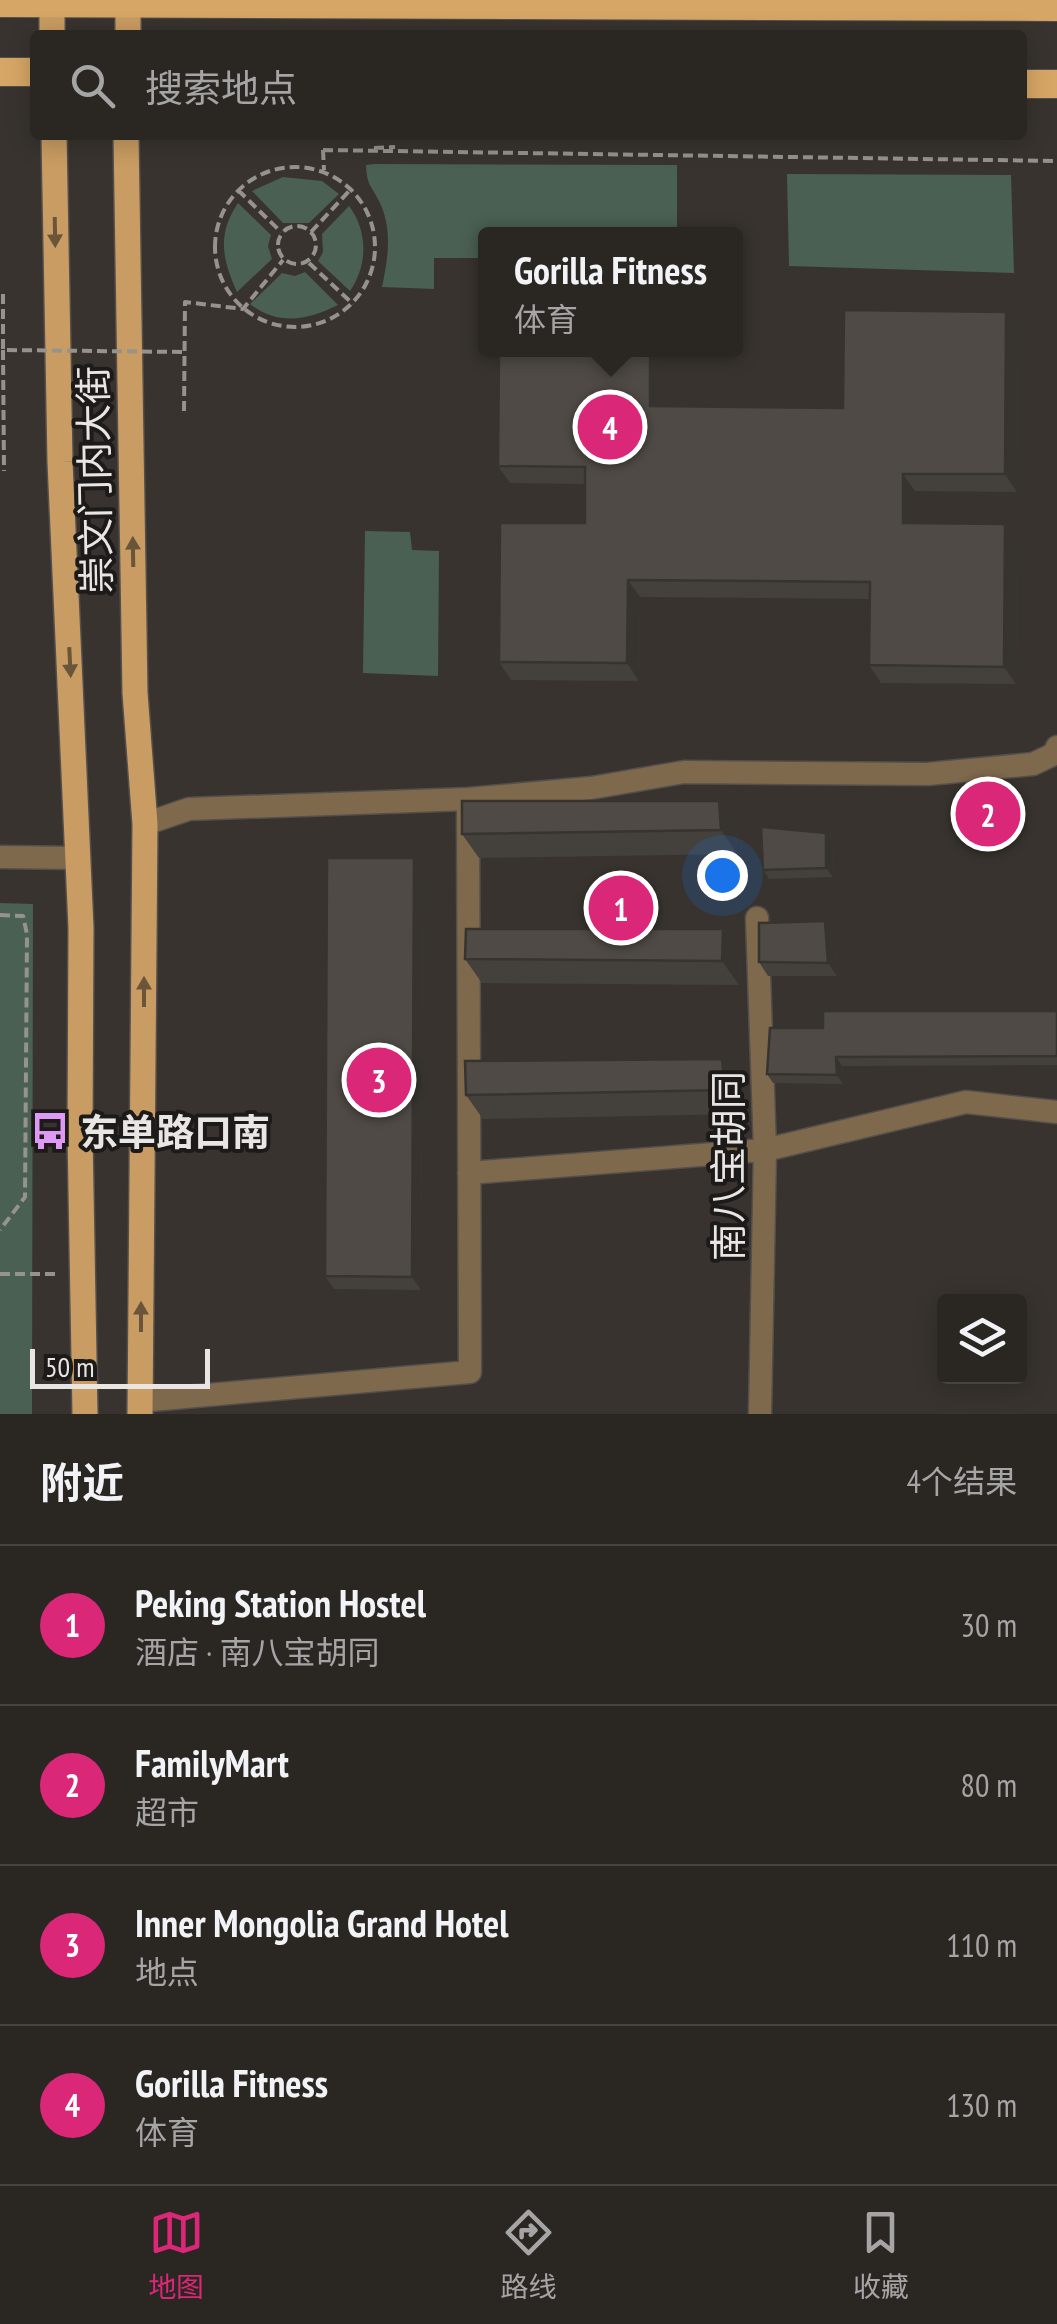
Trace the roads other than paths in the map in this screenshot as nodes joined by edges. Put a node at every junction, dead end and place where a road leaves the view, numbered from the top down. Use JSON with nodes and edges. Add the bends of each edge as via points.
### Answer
{"nodes":[{"id":1,"x":52,"y":2,"type":"edge"},
{"id":2,"x":128,"y":2,"type":"edge"},
{"id":3,"x":966,"y":2,"type":"edge"},
{"id":4,"x":0,"y":3,"type":"edge"},
{"id":5,"x":1057,"y":7,"type":"edge"},
{"id":6,"x":52,"y":30,"type":"edge"},
{"id":7,"x":128,"y":30,"type":"edge"},
{"id":8,"x":0,"y":72,"type":"edge"},
{"id":9,"x":30,"y":72,"type":"edge"},
{"id":10,"x":1027,"y":84,"type":"edge"},
{"id":11,"x":1057,"y":84,"type":"edge"},
{"id":12,"x":54,"y":140,"type":"edge"},
{"id":13,"x":126,"y":140,"type":"edge"},
{"id":14,"x":1057,"y":747,"type":"edge"},
{"id":15,"x":468,"y":800,"type":"junction"},
{"id":16,"x":145,"y":824,"type":"junction"},
{"id":17,"x":0,"y":858,"type":"edge"},
{"id":18,"x":77,"y":858,"type":"junction"},
{"id":19,"x":757,"y":918,"type":"dead end"},
{"id":20,"x":1057,"y":1112,"type":"edge"},
{"id":21,"x":765,"y":1150,"type":"junction"},
{"id":22,"x":469,"y":1172,"type":"junction"},
{"id":23,"x":140,"y":1408,"type":"edge"},
{"id":24,"x":85,"y":1414,"type":"edge"},
{"id":25,"x":760,"y":1414,"type":"edge"}],
"edges":[{"from":1,"to":2,"type":"highway"},
{"from":1,"to":4,"type":"highway"},
{"from":1,"to":6,"type":"main road"},
{"from":2,"to":3,"type":"highway"},
{"from":2,"to":7,"type":"main road"},
{"from":3,"to":5,"type":"highway"},
{"from":8,"to":9,"type":"highway"},
{"from":10,"to":11,"type":"highway"},
{"from":12,"to":18,"type":"main road","name":"崇文门内大街","one_way":true},
{"from":16,"to":13,"type":"main road","name":"崇文门内大街","one_way":true,"via":[[135,692]]},
{"from":14,"to":15,"type":"street","via":[[1033,764],[928,774],[684,772]]},
{"from":15,"to":16,"type":"street","via":[[189,809]]},
{"from":15,"to":22,"type":"street"},
{"from":23,"to":16,"type":"main road","name":"崇文门内大街","one_way":true},
{"from":17,"to":18,"type":"street"},
{"from":18,"to":24,"type":"main road","name":"崇文门内大街"},
{"from":19,"to":21,"type":"street","name":"南八宝胡同"},
{"from":20,"to":21,"type":"street","via":[[966,1102]]},
{"from":21,"to":22,"type":"street"},
{"from":21,"to":25,"type":"street","name":"南八宝胡同"},
{"from":22,"to":23,"type":"street","via":[[470,1372]]}]}
